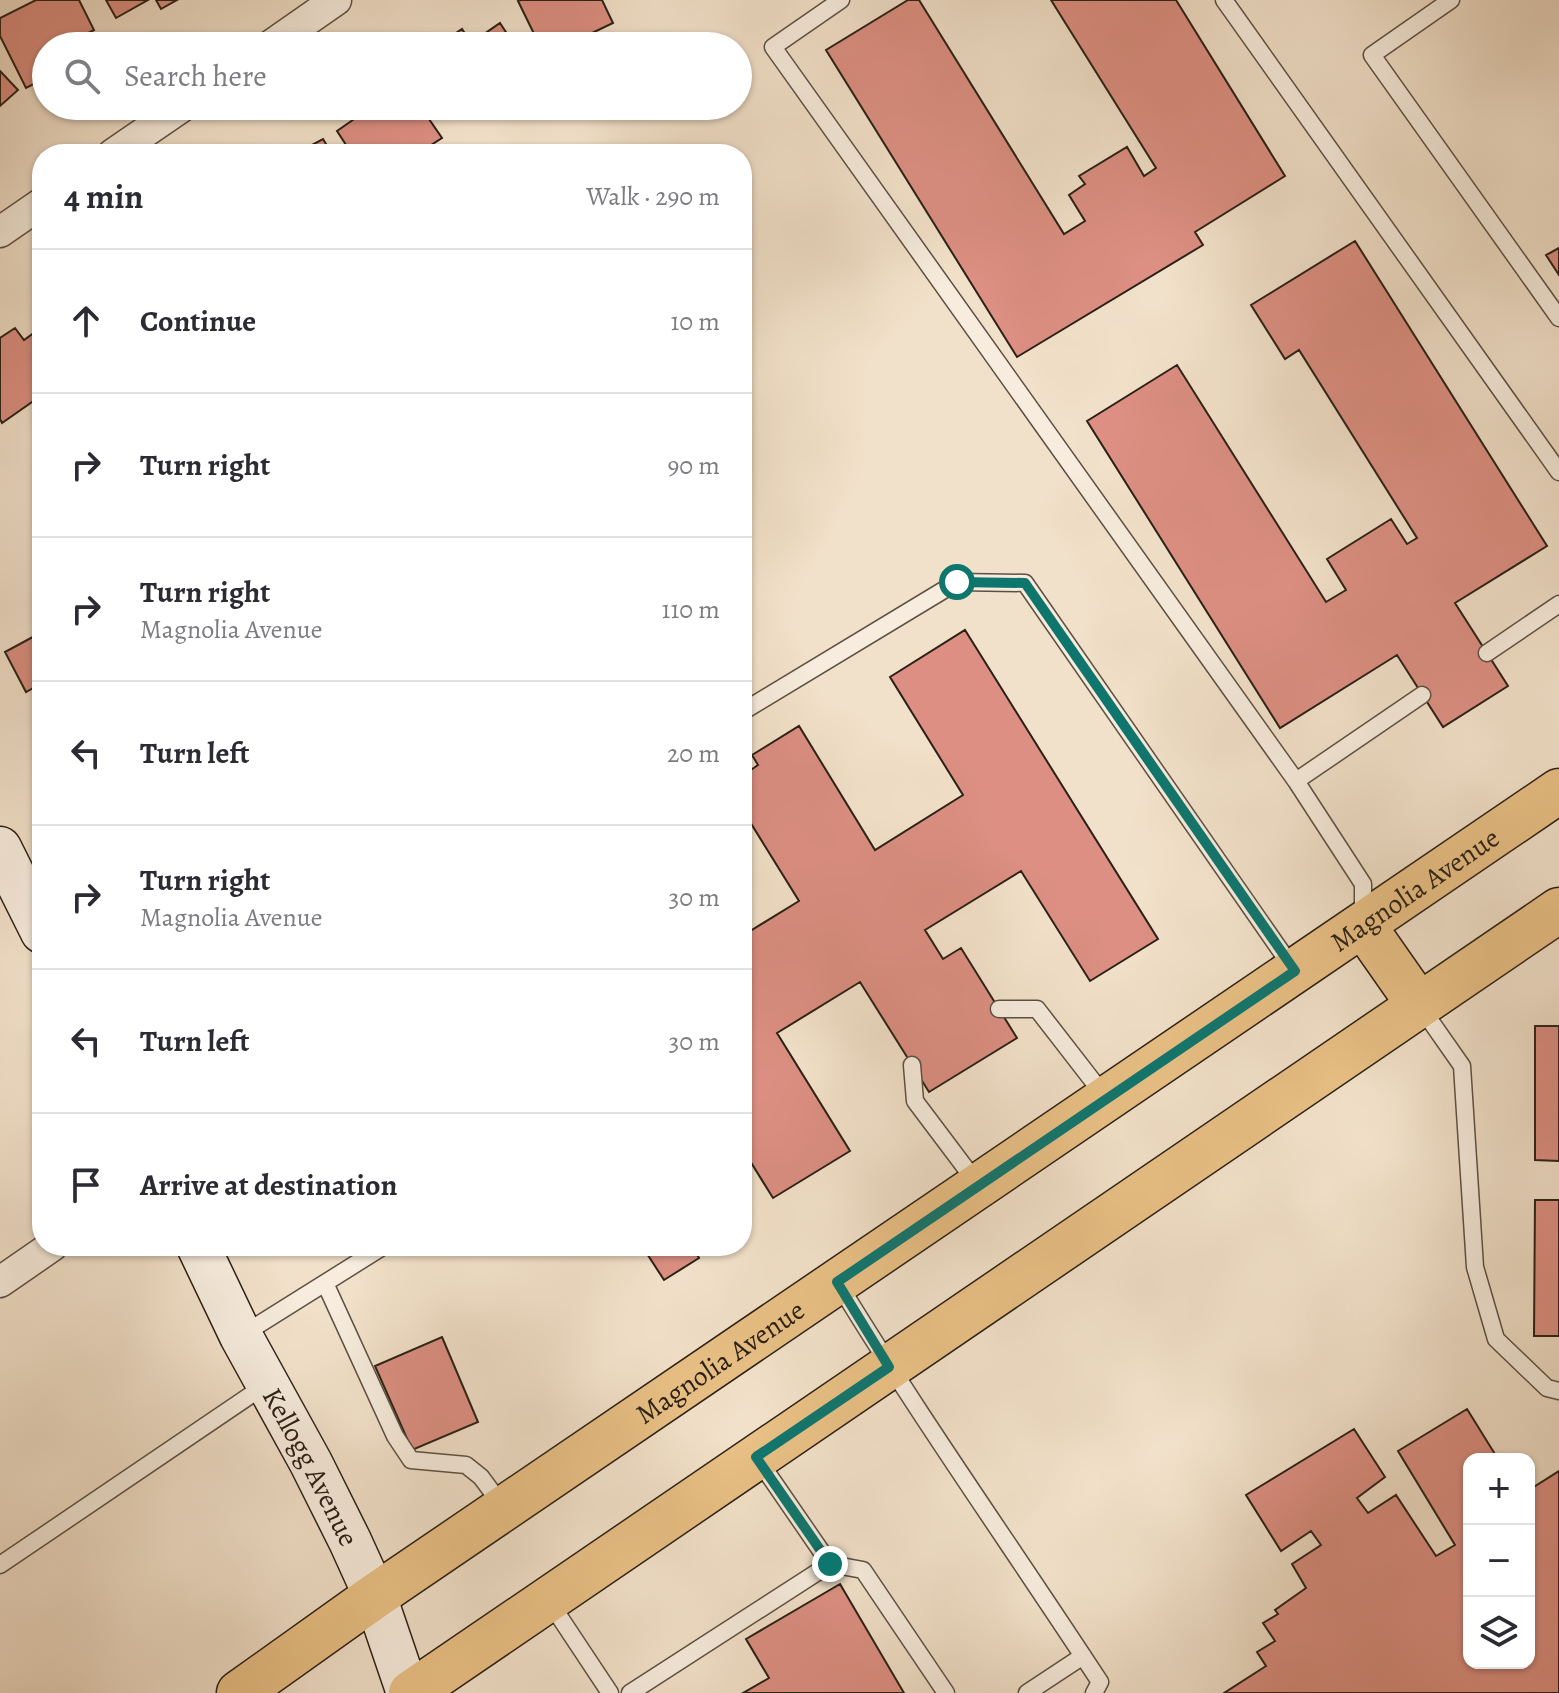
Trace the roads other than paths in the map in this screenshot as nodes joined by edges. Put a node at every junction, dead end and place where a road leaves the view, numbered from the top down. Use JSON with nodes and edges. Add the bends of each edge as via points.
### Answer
{"nodes":[{"id":1,"x":336,"y":0,"type":"edge"},
{"id":2,"x":841,"y":0,"type":"edge"},
{"id":3,"x":1224,"y":0,"type":"edge"},
{"id":4,"x":1451,"y":0,"type":"edge"},
{"id":5,"x":290,"y":32,"type":"edge"},
{"id":6,"x":163,"y":120,"type":"edge"},
{"id":7,"x":128,"y":144,"type":"edge"},
{"id":8,"x":32,"y":210,"type":"edge"},
{"id":9,"x":0,"y":232,"type":"edge"},
{"id":10,"x":1559,"y":318,"type":"edge"},
{"id":11,"x":1559,"y":472,"type":"edge"},
{"id":12,"x":1559,"y":604,"type":"edge"},
{"id":13,"x":1487,"y":653,"type":"dead end"},
{"id":14,"x":1422,"y":695,"type":"dead end"},
{"id":15,"x":752,"y":706,"type":"edge"},
{"id":16,"x":1296,"y":781,"type":"junction"},
{"id":17,"x":1559,"y":791,"type":"edge"},
{"id":18,"x":0,"y":848,"type":"edge"},
{"id":19,"x":1559,"y":910,"type":"edge"},
{"id":20,"x":32,"y":912,"type":"edge"},
{"id":21,"x":1363,"y":925,"type":"junction"},
{"id":22,"x":1295,"y":971,"type":"junction"},
{"id":23,"x":1419,"y":1005,"type":"junction"},
{"id":24,"x":999,"y":1009,"type":"dead end"},
{"id":25,"x":912,"y":1065,"type":"dead end"},
{"id":26,"x":1107,"y":1099,"type":"junction"},
{"id":27,"x":979,"y":1186,"type":"junction"},
{"id":28,"x":38,"y":1256,"type":"edge"},
{"id":29,"x":203,"y":1256,"type":"edge"},
{"id":30,"x":368,"y":1256,"type":"edge"},
{"id":31,"x":0,"y":1282,"type":"edge"},
{"id":32,"x":837,"y":1282,"type":"junction"},
{"id":33,"x":325,"y":1283,"type":"junction"},
{"id":34,"x":241,"y":1336,"type":"junction"},
{"id":35,"x":889,"y":1367,"type":"junction"},
{"id":36,"x":268,"y":1383,"type":"junction"},
{"id":37,"x":1559,"y":1391,"type":"edge"},
{"id":38,"x":756,"y":1457,"type":"junction"},
{"id":39,"x":504,"y":1508,"type":"junction"},
{"id":40,"x":830,"y":1564,"type":"junction"},
{"id":41,"x":0,"y":1565,"type":"edge"},
{"id":42,"x":375,"y":1596,"type":"junction"},
{"id":43,"x":548,"y":1599,"type":"junction"},
{"id":44,"x":1083,"y":1656,"type":"junction"},
{"id":45,"x":239,"y":1693,"type":"edge"},
{"id":46,"x":409,"y":1693,"type":"edge"},
{"id":47,"x":610,"y":1693,"type":"edge"},
{"id":48,"x":630,"y":1693,"type":"edge"},
{"id":49,"x":946,"y":1693,"type":"edge"},
{"id":50,"x":1027,"y":1693,"type":"edge"},
{"id":51,"x":1094,"y":1693,"type":"edge"}],
"edges":[{"from":1,"to":5,"type":"street"},
{"from":2,"to":16,"type":"lane","via":[[773,47]]},
{"from":3,"to":11,"type":"lane"},
{"from":4,"to":10,"type":"lane","via":[[1372,55]]},
{"from":6,"to":7,"type":"street"},
{"from":8,"to":9,"type":"street"},
{"from":12,"to":13,"type":"lane"},
{"from":14,"to":16,"type":"lane"},
{"from":15,"to":22,"type":"lane","via":[[957,582],[1025,583]]},
{"from":16,"to":21,"type":"lane","via":[[1363,884]]},
{"from":17,"to":21,"type":"main road","name":"Magnolia Avenue"},
{"from":18,"to":20,"type":"street"},
{"from":19,"to":23,"type":"main road"},
{"from":21,"to":22,"type":"main road","name":"Magnolia Avenue"},
{"from":21,"to":23,"type":"main road"},
{"from":22,"to":26,"type":"main road","name":"Magnolia Avenue"},
{"from":23,"to":35,"type":"main road"},
{"from":23,"to":37,"type":"lane","via":[[1462,1066],[1475,1267],[1496,1339],[1547,1388]]},
{"from":24,"to":26,"type":"lane","via":[[1037,1009]]},
{"from":25,"to":27,"type":"lane","via":[[915,1101]]},
{"from":26,"to":27,"type":"main road","name":"Magnolia Avenue"},
{"from":27,"to":32,"type":"main road","name":"Magnolia Avenue"},
{"from":28,"to":31,"type":"street"},
{"from":29,"to":34,"type":"street","name":"Kellogg Avenue"},
{"from":30,"to":33,"type":"lane"},
{"from":32,"to":35,"type":"lane"},
{"from":32,"to":39,"type":"main road","name":"Magnolia Avenue"},
{"from":33,"to":34,"type":"lane"},
{"from":33,"to":39,"type":"lane","via":[[411,1460],[466,1465]]},
{"from":34,"to":36,"type":"street","name":"Kellogg Avenue"},
{"from":35,"to":38,"type":"main road"},
{"from":35,"to":44,"type":"lane"},
{"from":36,"to":41,"type":"lane"},
{"from":36,"to":42,"type":"street","name":"Kellogg Avenue"},
{"from":38,"to":40,"type":"lane"},
{"from":38,"to":43,"type":"main road"},
{"from":39,"to":42,"type":"main road","name":"Magnolia Avenue"},
{"from":40,"to":48,"type":"lane"},
{"from":40,"to":49,"type":"lane","via":[[863,1570]]},
{"from":42,"to":45,"type":"main road","name":"Magnolia Avenue"},
{"from":42,"to":46,"type":"street","name":"Kellogg Avenue"},
{"from":43,"to":46,"type":"main road"},
{"from":43,"to":47,"type":"lane"},
{"from":44,"to":50,"type":"lane"},
{"from":44,"to":51,"type":"lane","via":[[1100,1682]]}]}
